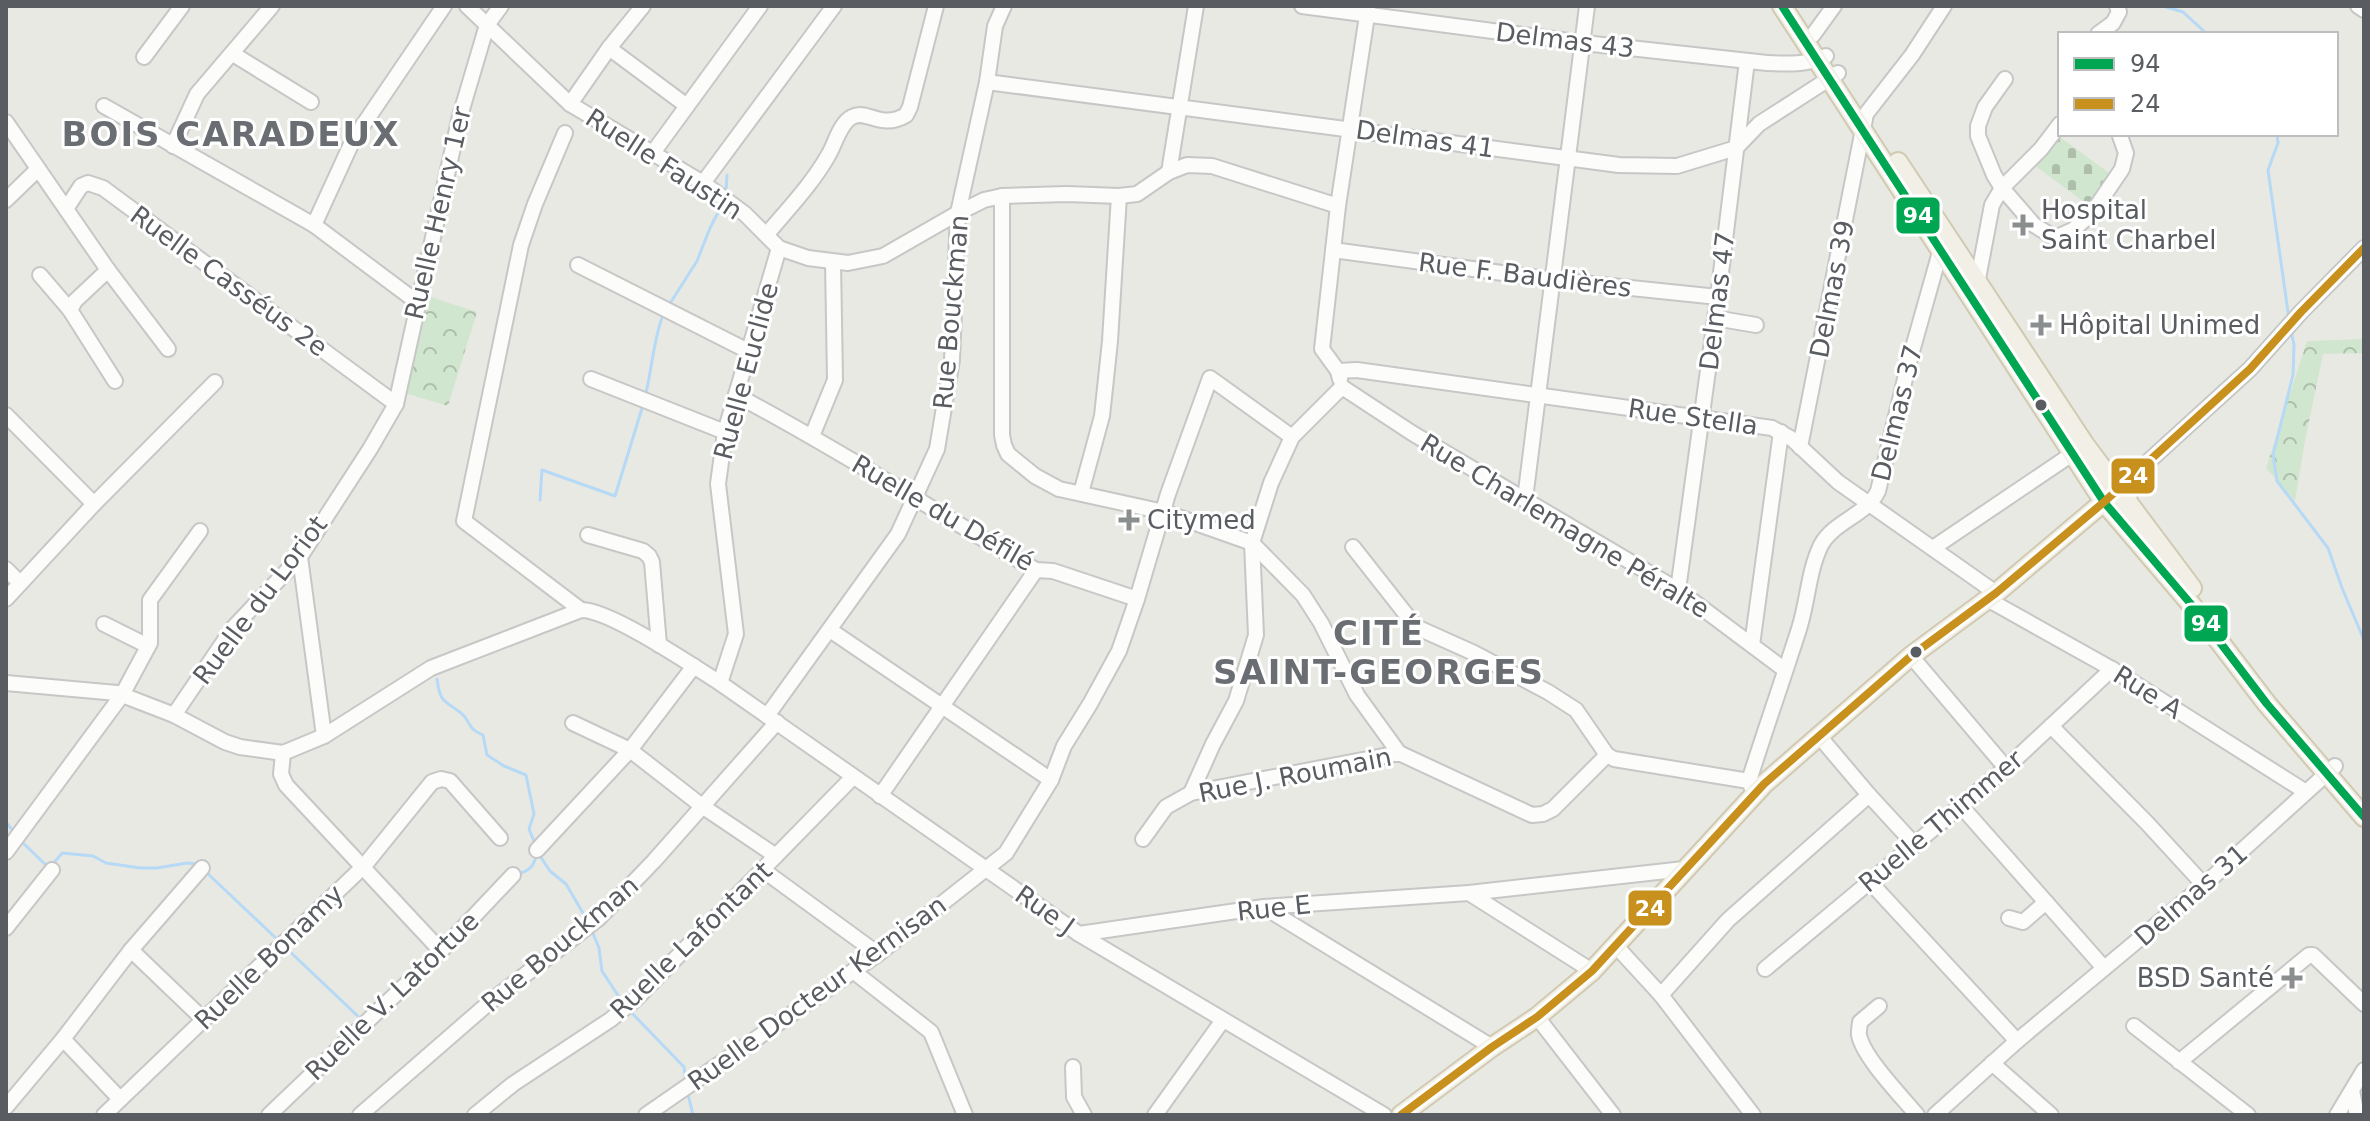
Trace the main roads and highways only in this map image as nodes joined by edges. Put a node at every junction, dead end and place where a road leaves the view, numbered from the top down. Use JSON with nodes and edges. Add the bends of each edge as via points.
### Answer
{"nodes":[{"id":1,"x":1782,"y":6,"type":"edge"},
{"id":2,"x":1795,"y":6,"type":"edge"},
{"id":3,"x":1821,"y":58,"type":"junction"},
{"id":4,"x":1946,"y":249,"type":"junction"},
{"id":5,"x":2079,"y":449,"type":"junction"},
{"id":6,"x":2135,"y":475,"type":"road end"},
{"id":7,"x":2110,"y":492,"type":"junction"},
{"id":8,"x":2331,"y":770,"type":"junction"},
{"id":9,"x":2364,"y":801,"type":"edge"},
{"id":10,"x":2364,"y":817,"type":"edge"},
{"id":11,"x":1401,"y":1115,"type":"edge"}],
"edges":[{"from":1,"to":3,"type":"main road"},
{"from":2,"to":3,"type":"main road"},
{"from":3,"to":4,"type":"main road"},
{"from":4,"to":5,"type":"main road"},
{"from":4,"to":5,"type":"main road","via":[[1977,284]]},
{"from":5,"to":7,"type":"main road"},
{"from":6,"to":7,"type":"main road","via":[[2128,486]]},
{"from":7,"to":8,"type":"main road","via":[[2267,704]]},
{"from":7,"to":11,"type":"main road","via":[[1916,662],[1752,787],[1592,971]]},
{"from":8,"to":9,"type":"main road"},
{"from":8,"to":10,"type":"main road"}]}
